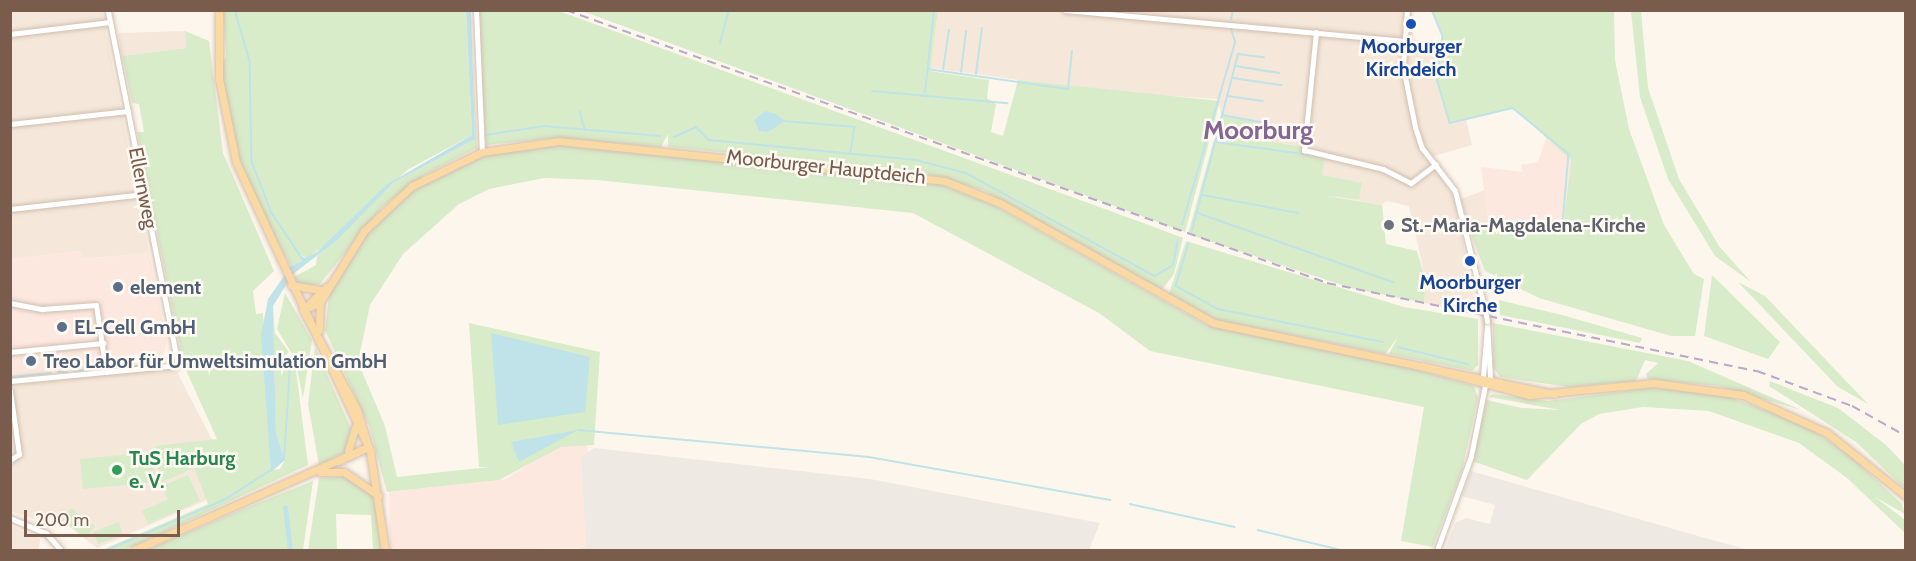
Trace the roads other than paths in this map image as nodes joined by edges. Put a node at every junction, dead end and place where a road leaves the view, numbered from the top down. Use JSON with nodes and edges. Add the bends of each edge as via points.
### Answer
{"nodes":[{"id":1,"x":108,"y":10,"type":"edge"},
{"id":2,"x":219,"y":10,"type":"edge"},
{"id":3,"x":476,"y":10,"type":"edge"},
{"id":4,"x":1065,"y":10,"type":"edge"},
{"id":5,"x":1407,"y":10,"type":"edge"},
{"id":6,"x":110,"y":22,"type":"junction"},
{"id":7,"x":1316,"y":32,"type":"junction"},
{"id":8,"x":10,"y":34,"type":"edge"},
{"id":9,"x":1406,"y":41,"type":"junction"},
{"id":10,"x":128,"y":111,"type":"junction"},
{"id":11,"x":10,"y":124,"type":"edge"},
{"id":12,"x":482,"y":152,"type":"junction"},
{"id":13,"x":1436,"y":164,"type":"junction"},
{"id":14,"x":144,"y":194,"type":"junction"},
{"id":15,"x":10,"y":209,"type":"edge"},
{"id":16,"x":325,"y":288,"type":"junction"},
{"id":17,"x":298,"y":293,"type":"junction"},
{"id":18,"x":320,"y":302,"type":"junction"},
{"id":19,"x":10,"y":303,"type":"edge"},
{"id":20,"x":303,"y":310,"type":"junction"},
{"id":21,"x":319,"y":336,"type":"junction"},
{"id":22,"x":104,"y":344,"type":"junction"},
{"id":23,"x":10,"y":352,"type":"edge"},
{"id":24,"x":106,"y":372,"type":"junction"},
{"id":25,"x":1486,"y":380,"type":"junction"},
{"id":26,"x":10,"y":381,"type":"edge"},
{"id":27,"x":10,"y":391,"type":"edge"},
{"id":28,"x":355,"y":420,"type":"junction"},
{"id":29,"x":368,"y":447,"type":"junction"},
{"id":30,"x":348,"y":452,"type":"junction"},
{"id":31,"x":10,"y":460,"type":"edge"},
{"id":32,"x":334,"y":462,"type":"junction"},
{"id":33,"x":314,"y":473,"type":"junction"},
{"id":34,"x":1905,"y":496,"type":"edge"},
{"id":35,"x":380,"y":498,"type":"junction"},
{"id":36,"x":10,"y":518,"type":"edge"},
{"id":37,"x":61,"y":550,"type":"edge"},
{"id":38,"x":134,"y":550,"type":"edge"},
{"id":39,"x":385,"y":550,"type":"edge"},
{"id":40,"x":1437,"y":550,"type":"edge"}],
"edges":[{"from":1,"to":6,"type":"street","name":"Ellernweg"},
{"from":2,"to":17,"type":"main road","via":[[219,79],[230,143],[280,265]]},
{"from":3,"to":12,"type":"street"},
{"from":4,"to":7,"type":"street"},
{"from":5,"to":9,"type":"street"},
{"from":6,"to":8,"type":"street"},
{"from":6,"to":10,"type":"street","name":"Ellernweg"},
{"from":7,"to":9,"type":"street"},
{"from":7,"to":13,"type":"street","via":[[1302,147],[1383,169],[1411,183]]},
{"from":9,"to":13,"type":"street","via":[[1403,67],[1411,110],[1419,142]]},
{"from":10,"to":11,"type":"street"},
{"from":10,"to":14,"type":"street","name":"Ellernweg"},
{"from":12,"to":16,"type":"main road","name":"Moorburger Hauptdeich","via":[[431,175],[386,207]]},
{"from":12,"to":25,"type":"main road","name":"Moorburger Hauptdeich","via":[[559,141],[933,178],[1000,203],[1207,320]]},
{"from":13,"to":25,"type":"street","via":[[1455,190],[1487,318]]},
{"from":14,"to":15,"type":"street"},
{"from":14,"to":24,"type":"street","name":"Ellernweg","via":[[178,365]]},
{"from":16,"to":17,"type":"main road"},
{"from":16,"to":18,"type":"main road","name":"Moorburger Hauptdeich"},
{"from":16,"to":20,"type":"main road","name":"Moorburger Hauptdeich"},
{"from":17,"to":20,"type":"main road"},
{"from":18,"to":20,"type":"main road"},
{"from":18,"to":21,"type":"main road"},
{"from":19,"to":22,"type":"street","via":[[42,309],[95,304],[101,312]]},
{"from":20,"to":21,"type":"main road"},
{"from":20,"to":28,"type":"main road"},
{"from":21,"to":29,"type":"main road","via":[[362,419]]},
{"from":22,"to":23,"type":"street"},
{"from":22,"to":24,"type":"street"},
{"from":24,"to":26,"type":"street"},
{"from":25,"to":34,"type":"main road","name":"Moorburger Hauptdeich","via":[[1529,395],[1654,383],[1743,395],[1827,433]]},
{"from":25,"to":40,"type":"street","via":[[1468,463]]},
{"from":27,"to":31,"type":"street","via":[[19,454]]},
{"from":28,"to":29,"type":"main road"},
{"from":28,"to":30,"type":"main road"},
{"from":29,"to":30,"type":"main road"},
{"from":29,"to":32,"type":"main road"},
{"from":29,"to":35,"type":"main road"},
{"from":30,"to":32,"type":"main road"},
{"from":32,"to":33,"type":"main road"},
{"from":33,"to":35,"type":"main road","via":[[344,472]]},
{"from":33,"to":38,"type":"main road"},
{"from":35,"to":39,"type":"main road"},
{"from":36,"to":37,"type":"street","via":[[46,533]]}]}
